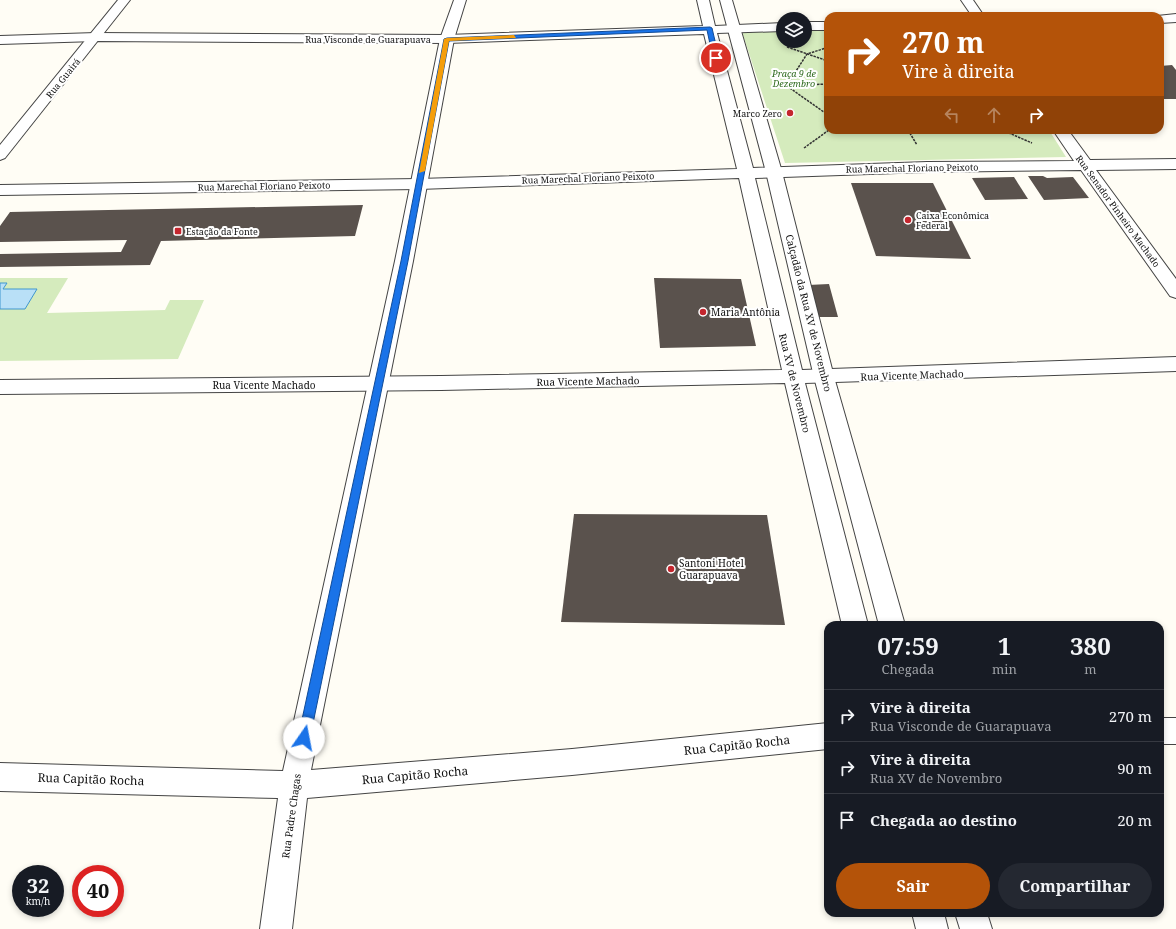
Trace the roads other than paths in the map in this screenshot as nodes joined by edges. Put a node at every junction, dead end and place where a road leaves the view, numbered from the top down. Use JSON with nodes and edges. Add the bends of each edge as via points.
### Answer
{"nodes":[{"id":1,"x":124,"y":0,"type":"edge"},
{"id":2,"x":460,"y":0,"type":"edge"},
{"id":3,"x":703,"y":0,"type":"edge"},
{"id":4,"x":726,"y":0,"type":"edge"},
{"id":5,"x":967,"y":0,"type":"edge"},
{"id":6,"x":975,"y":12,"type":"edge"},
{"id":7,"x":1176,"y":18,"type":"edge"},
{"id":8,"x":1164,"y":19,"type":"edge"},
{"id":9,"x":812,"y":26,"type":"edge"},
{"id":10,"x":824,"y":26,"type":"edge"},
{"id":11,"x":776,"y":27,"type":"edge"},
{"id":12,"x":710,"y":28,"type":"junction"},
{"id":13,"x":733,"y":28,"type":"junction"},
{"id":14,"x":96,"y":37,"type":"junction"},
{"id":15,"x":447,"y":39,"type":"junction"},
{"id":16,"x":0,"y":40,"type":"edge"},
{"id":17,"x":1063,"y":134,"type":"edge"},
{"id":18,"x":0,"y":154,"type":"edge"},
{"id":19,"x":1176,"y":164,"type":"edge"},
{"id":20,"x":1085,"y":165,"type":"junction"},
{"id":21,"x":745,"y":172,"type":"junction"},
{"id":22,"x":774,"y":172,"type":"junction"},
{"id":23,"x":419,"y":184,"type":"junction"},
{"id":24,"x":0,"y":190,"type":"edge"},
{"id":25,"x":1176,"y":292,"type":"edge"},
{"id":26,"x":1176,"y":364,"type":"edge"},
{"id":27,"x":824,"y":377,"type":"junction"},
{"id":28,"x":794,"y":378,"type":"junction"},
{"id":29,"x":378,"y":384,"type":"junction"},
{"id":30,"x":0,"y":387,"type":"edge"},
{"id":31,"x":854,"y":621,"type":"edge"},
{"id":32,"x":891,"y":621,"type":"edge"},
{"id":33,"x":1164,"y":731,"type":"edge"},
{"id":34,"x":1176,"y":731,"type":"edge"},
{"id":35,"x":824,"y":736,"type":"edge"},
{"id":36,"x":0,"y":777,"type":"edge"},
{"id":37,"x":294,"y":785,"type":"junction"},
{"id":38,"x":929,"y":917,"type":"edge"},
{"id":39,"x":972,"y":917,"type":"edge"},
{"id":40,"x":276,"y":929,"type":"edge"},
{"id":41,"x":932,"y":929,"type":"edge"},
{"id":42,"x":976,"y":929,"type":"edge"}],
"edges":[{"from":1,"to":14,"type":"street","name":"Rua Guairá"},
{"from":2,"to":15,"type":"street","name":"Rua Padre Chagas"},
{"from":3,"to":12,"type":"street","name":"Rua XV de Novembro"},
{"from":4,"to":13,"type":"street","name":"Calçadão da Rua XV de Novembro"},
{"from":5,"to":6,"type":"street"},
{"from":7,"to":8,"type":"street"},
{"from":9,"to":10,"type":"street"},
{"from":11,"to":13,"type":"street","name":"Rua Visconde de Guarapuava"},
{"from":12,"to":13,"type":"street","name":"Rua Visconde de Guarapuava"},
{"from":12,"to":15,"type":"street","name":"Rua Visconde de Guarapuava"},
{"from":12,"to":21,"type":"street","name":"Rua XV de Novembro"},
{"from":13,"to":22,"type":"street","name":"Calçadão da Rua XV de Novembro"},
{"from":14,"to":15,"type":"street","name":"Rua Visconde de Guarapuava"},
{"from":14,"to":16,"type":"street","name":"Rua Visconde de Guarapuava"},
{"from":14,"to":18,"type":"street","name":"Rua Guairá"},
{"from":15,"to":23,"type":"street","name":"Rua Padre Chagas"},
{"from":17,"to":20,"type":"street","name":"Rua Senador Pinheiro Machado"},
{"from":19,"to":20,"type":"street","name":"Rua Marechal Floriano Peixoto"},
{"from":20,"to":22,"type":"street","name":"Rua Marechal Floriano Peixoto"},
{"from":20,"to":25,"type":"street","name":"Rua Senador Pinheiro Machado"},
{"from":21,"to":22,"type":"street","name":"Rua Marechal Floriano Peixoto"},
{"from":21,"to":23,"type":"street","name":"Rua Marechal Floriano Peixoto"},
{"from":21,"to":28,"type":"street","name":"Rua XV de Novembro"},
{"from":22,"to":27,"type":"street","name":"Calçadão da Rua XV de Novembro"},
{"from":23,"to":24,"type":"street","name":"Rua Marechal Floriano Peixoto"},
{"from":23,"to":29,"type":"street","name":"Rua Padre Chagas"},
{"from":26,"to":27,"type":"street","name":"Rua Vicente Machado"},
{"from":27,"to":28,"type":"street","name":"Rua Vicente Machado"},
{"from":27,"to":32,"type":"street","name":"Calçadão da Rua XV de Novembro"},
{"from":28,"to":29,"type":"street","name":"Rua Vicente Machado"},
{"from":28,"to":31,"type":"street","name":"Rua XV de Novembro"},
{"from":29,"to":30,"type":"street","name":"Rua Vicente Machado"},
{"from":29,"to":37,"type":"street","name":"Rua Padre Chagas"},
{"from":33,"to":34,"type":"street"},
{"from":35,"to":37,"type":"street","name":"Rua Capitão Rocha","via":[[572,762]]},
{"from":36,"to":37,"type":"street","name":"Rua Capitão Rocha"},
{"from":37,"to":40,"type":"street","name":"Rua Padre Chagas"},
{"from":38,"to":41,"type":"street"},
{"from":39,"to":42,"type":"street"}]}
